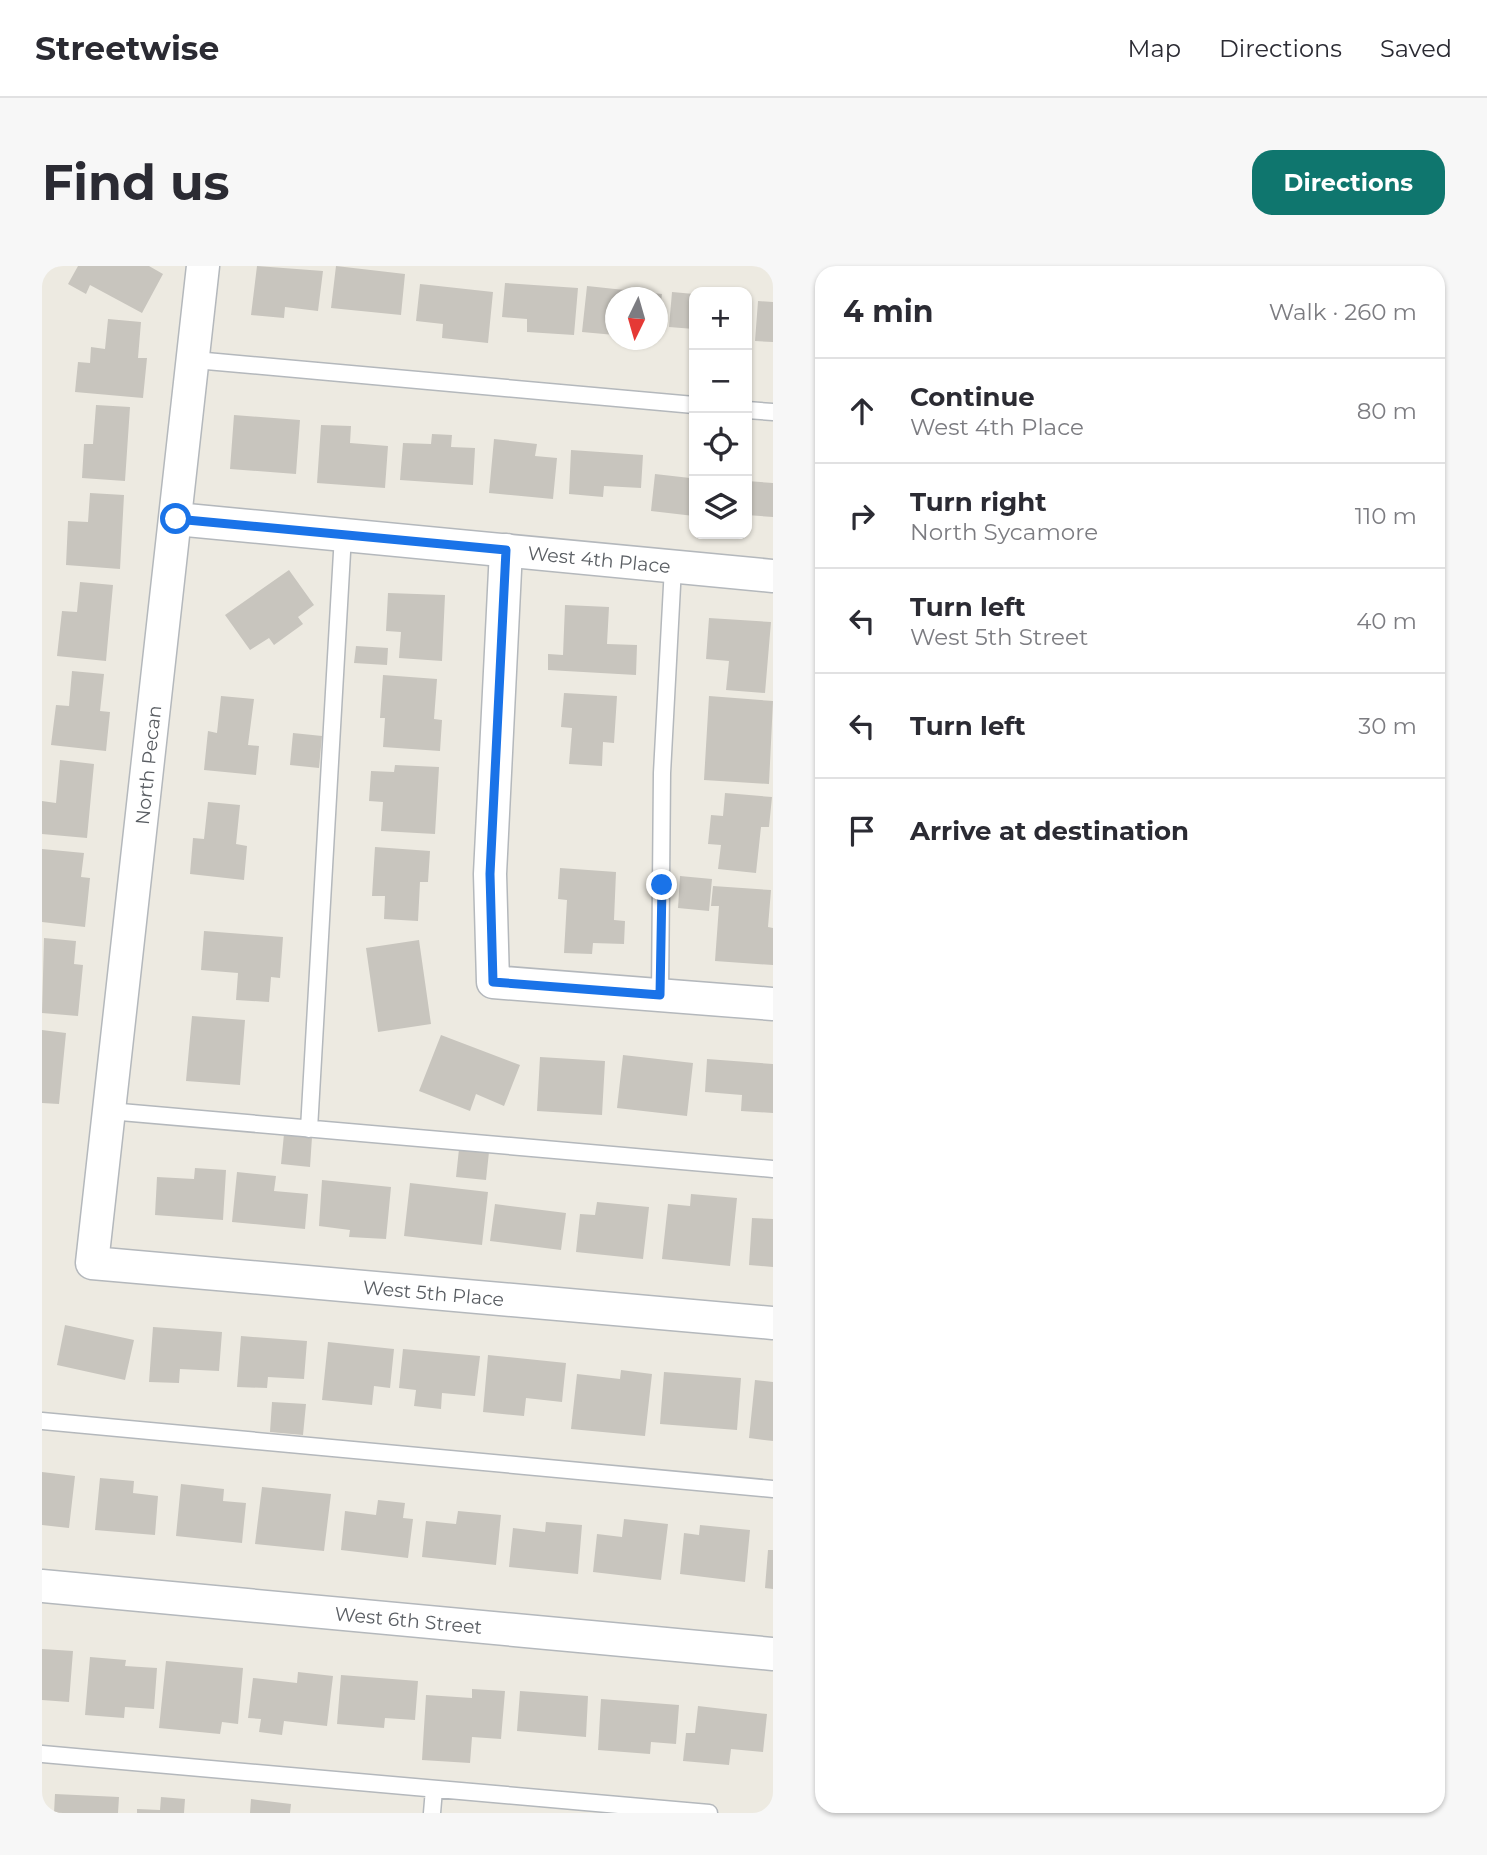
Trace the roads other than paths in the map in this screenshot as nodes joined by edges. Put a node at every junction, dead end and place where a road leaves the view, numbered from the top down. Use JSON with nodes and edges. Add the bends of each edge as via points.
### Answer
{"nodes":[{"id":1,"x":203,"y":266,"type":"edge"},
{"id":2,"x":195,"y":360,"type":"junction"},
{"id":3,"x":689,"y":405,"type":"edge"},
{"id":4,"x":752,"y":410,"type":"edge"},
{"id":5,"x":773,"y":412,"type":"edge"},
{"id":6,"x":176,"y":519,"type":"junction"},
{"id":7,"x":343,"y":534,"type":"junction"},
{"id":8,"x":506,"y":550,"type":"junction"},
{"id":9,"x":673,"y":567,"type":"junction"},
{"id":10,"x":773,"y":576,"type":"edge"},
{"id":11,"x":660,"y":995,"type":"junction"},
{"id":12,"x":773,"y":1004,"type":"edge"},
{"id":13,"x":109,"y":1111,"type":"junction"},
{"id":14,"x":309,"y":1129,"type":"junction"},
{"id":15,"x":773,"y":1169,"type":"edge"},
{"id":16,"x":92,"y":1263,"type":"joint"},
{"id":17,"x":773,"y":1323,"type":"edge"},
{"id":18,"x":42,"y":1421,"type":"edge"},
{"id":19,"x":773,"y":1489,"type":"edge"},
{"id":20,"x":42,"y":1586,"type":"edge"},
{"id":21,"x":773,"y":1654,"type":"edge"},
{"id":22,"x":42,"y":1754,"type":"edge"},
{"id":23,"x":434,"y":1789,"type":"junction"},
{"id":24,"x":432,"y":1813,"type":"edge"},
{"id":25,"x":709,"y":1813,"type":"edge"}],
"edges":[{"from":1,"to":2,"type":"street","name":"North Pecan"},
{"from":2,"to":3,"type":"lane"},
{"from":2,"to":6,"type":"street","name":"North Pecan"},
{"from":4,"to":5,"type":"lane"},
{"from":6,"to":7,"type":"street","name":"West 4th Place"},
{"from":6,"to":13,"type":"street","name":"North Pecan"},
{"from":7,"to":8,"type":"street","name":"West 4th Place"},
{"from":7,"to":14,"type":"lane"},
{"from":8,"to":9,"type":"street","name":"West 4th Place"},
{"from":8,"to":11,"type":"street","via":[[490,874],[493,982]]},
{"from":9,"to":10,"type":"street","name":"West 4th Place"},
{"from":9,"to":11,"type":"lane","via":[[662,773]]},
{"from":11,"to":12,"type":"street"},
{"from":13,"to":14,"type":"lane"},
{"from":13,"to":16,"type":"street","name":"North Pecan"},
{"from":14,"to":15,"type":"lane"},
{"from":16,"to":17,"type":"street","name":"West 5th Place"},
{"from":18,"to":19,"type":"lane"},
{"from":20,"to":21,"type":"street","name":"West 6th Street"},
{"from":22,"to":23,"type":"lane"},
{"from":23,"to":24,"type":"lane"},
{"from":23,"to":25,"type":"lane"}]}
